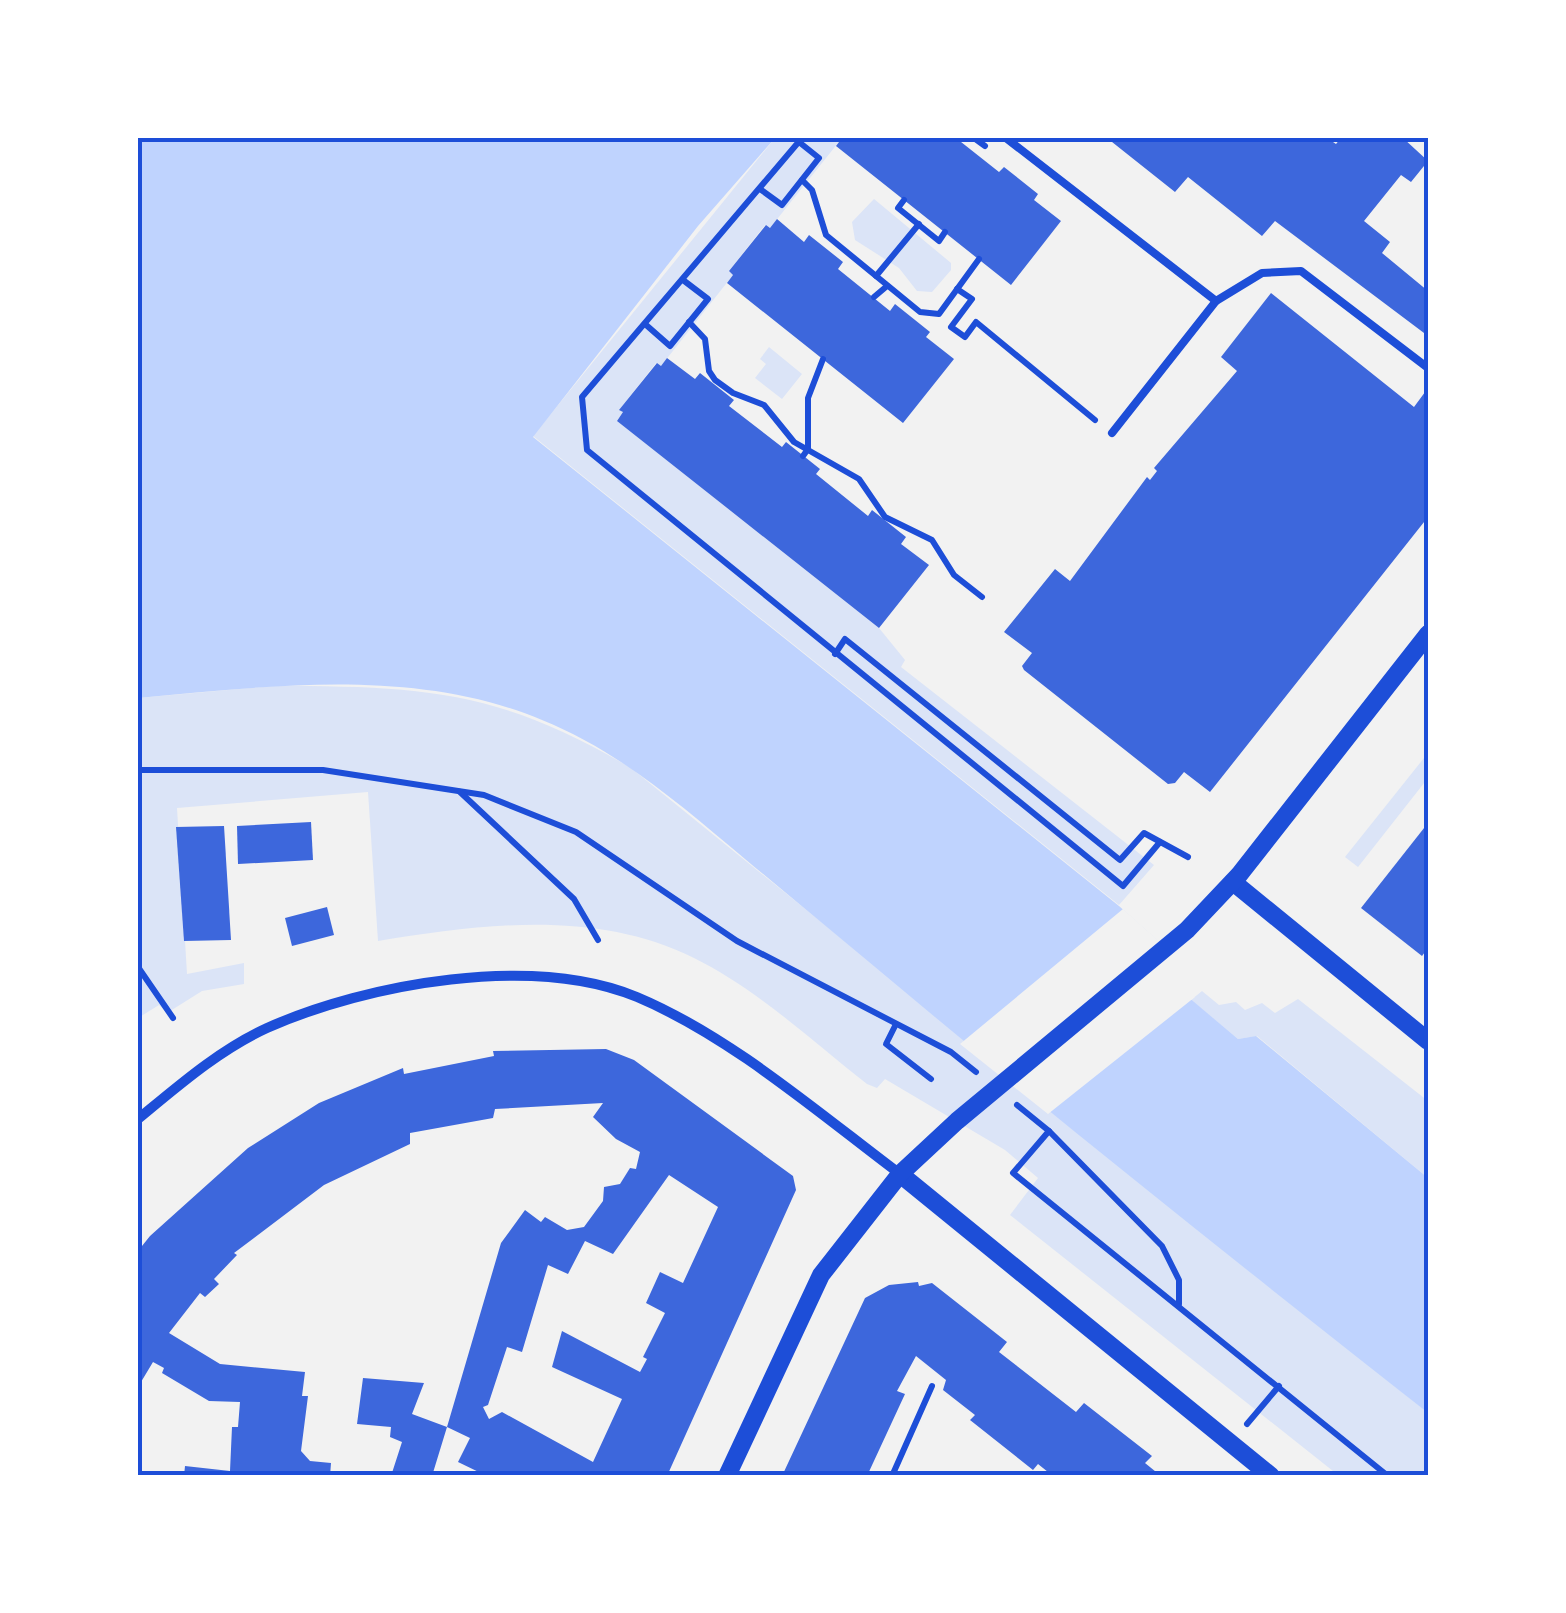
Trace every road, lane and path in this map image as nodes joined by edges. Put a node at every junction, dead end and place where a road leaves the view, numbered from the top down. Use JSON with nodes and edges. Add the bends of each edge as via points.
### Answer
{"nodes":[{"id":1,"x":1006,"y":138,"type":"edge"},
{"id":2,"x":800,"y":140,"type":"edge"},
{"id":3,"x":802,"y":180,"type":"junction"},
{"id":4,"x":760,"y":188,"type":"junction"},
{"id":5,"x":904,"y":200,"type":"dead end"},
{"id":6,"x":916,"y":228,"type":"junction"},
{"id":7,"x":945,"y":232,"type":"dead end"},
{"id":8,"x":980,"y":259,"type":"dead end"},
{"id":9,"x":876,"y":276,"type":"junction"},
{"id":10,"x":683,"y":280,"type":"junction"},
{"id":11,"x":887,"y":286,"type":"junction"},
{"id":12,"x":958,"y":289,"type":"junction"},
{"id":13,"x":874,"y":297,"type":"dead end"},
{"id":14,"x":1216,"y":300,"type":"junction"},
{"id":15,"x":690,"y":322,"type":"junction"},
{"id":16,"x":645,"y":324,"type":"junction"},
{"id":17,"x":823,"y":359,"type":"dead end"},
{"id":18,"x":1428,"y":368,"type":"edge"},
{"id":19,"x":1112,"y":433,"type":"joint"},
{"id":20,"x":806,"y":452,"type":"junction"},
{"id":21,"x":982,"y":598,"type":"dead end"},
{"id":22,"x":1428,"y":634,"type":"edge"},
{"id":23,"x":834,"y":654,"type":"junction"},
{"id":24,"x":138,"y":770,"type":"edge"},
{"id":25,"x":457,"y":789,"type":"junction"},
{"id":26,"x":1160,"y":842,"type":"junction"},
{"id":27,"x":1188,"y":857,"type":"dead end"},
{"id":28,"x":1233,"y":882,"type":"junction"},
{"id":29,"x":598,"y":940,"type":"dead end"},
{"id":30,"x":138,"y":967,"type":"edge"},
{"id":31,"x":173,"y":1018,"type":"dead end"},
{"id":32,"x":895,"y":1026,"type":"junction"},
{"id":33,"x":1428,"y":1041,"type":"edge"},
{"id":34,"x":951,"y":1052,"type":"dead end"},
{"id":35,"x":930,"y":1079,"type":"dead end"},
{"id":36,"x":138,"y":1120,"type":"edge"},
{"id":37,"x":1038,"y":1122,"type":"dead end"},
{"id":38,"x":1049,"y":1131,"type":"junction"},
{"id":39,"x":900,"y":1174,"type":"junction"},
{"id":40,"x":1179,"y":1304,"type":"junction"},
{"id":41,"x":932,"y":1386,"type":"dead end"},
{"id":42,"x":1279,"y":1386,"type":"junction"},
{"id":43,"x":1247,"y":1424,"type":"dead end"},
{"id":44,"x":727,"y":1476,"type":"edge"},
{"id":45,"x":892,"y":1476,"type":"edge"},
{"id":46,"x":1271,"y":1476,"type":"edge"},
{"id":47,"x":1388,"y":1476,"type":"edge"}],
"edges":[{"from":1,"to":14,"type":"lane"},
{"from":2,"to":3,"type":"path","via":[[820,158]]},
{"from":2,"to":4,"type":"path"},
{"from":3,"to":4,"type":"path","via":[[782,205]]},
{"from":3,"to":9,"type":"path","via":[[838,252]]},
{"from":4,"to":10,"type":"path"},
{"from":5,"to":6,"type":"path","via":[[898,208]]},
{"from":6,"to":7,"type":"path","via":[[939,241]]},
{"from":6,"to":9,"type":"path"},
{"from":8,"to":12,"type":"path"},
{"from":9,"to":11,"type":"path"},
{"from":10,"to":15,"type":"path","via":[[708,300]]},
{"from":10,"to":16,"type":"path"},
{"from":11,"to":12,"type":"path","via":[[907,308],[927,315],[939,314]]},
{"from":11,"to":13,"type":"path"},
{"from":12,"to":19,"type":"path","via":[[972,299],[951,327],[965,337],[976,322]]},
{"from":14,"to":18,"type":"lane","via":[[1262,273],[1301,272]]},
{"from":14,"to":19,"type":"lane"},
{"from":15,"to":16,"type":"path","via":[[670,346]]},
{"from":15,"to":20,"type":"path","via":[[705,339],[709,371],[727,391],[764,405]]},
{"from":16,"to":23,"type":"path","via":[[582,397],[587,450]]},
{"from":17,"to":20,"type":"path","via":[[808,398]]},
{"from":20,"to":21,"type":"path","via":[[859,479],[893,524],[932,540],[954,575]]},
{"from":22,"to":28,"type":"street"},
{"from":23,"to":26,"type":"path","via":[[845,639],[1120,860],[1144,833]]},
{"from":23,"to":26,"type":"path","via":[[1123,886]]},
{"from":24,"to":25,"type":"path","via":[[323,770]]},
{"from":25,"to":29,"type":"path","via":[[574,899]]},
{"from":25,"to":32,"type":"path","via":[[576,832],[738,941]]},
{"from":26,"to":27,"type":"path"},
{"from":28,"to":33,"type":"street"},
{"from":28,"to":39,"type":"street","via":[[1168,950]]},
{"from":30,"to":31,"type":"path"},
{"from":32,"to":34,"type":"path"},
{"from":32,"to":35,"type":"path","via":[[886,1044]]},
{"from":36,"to":39,"type":"street","via":[[194,1072],[266,1029],[314,1011],[449,982],[552,976],[598,983],[696,1026]]},
{"from":37,"to":38,"type":"path"},
{"from":38,"to":40,"type":"path","via":[[1162,1246],[1178,1280]]},
{"from":38,"to":40,"type":"path","via":[[1013,1173]]},
{"from":39,"to":44,"type":"street","via":[[821,1275]]},
{"from":39,"to":46,"type":"street"},
{"from":40,"to":42,"type":"path"},
{"from":41,"to":45,"type":"path"},
{"from":42,"to":43,"type":"path"},
{"from":42,"to":47,"type":"path"}]}
